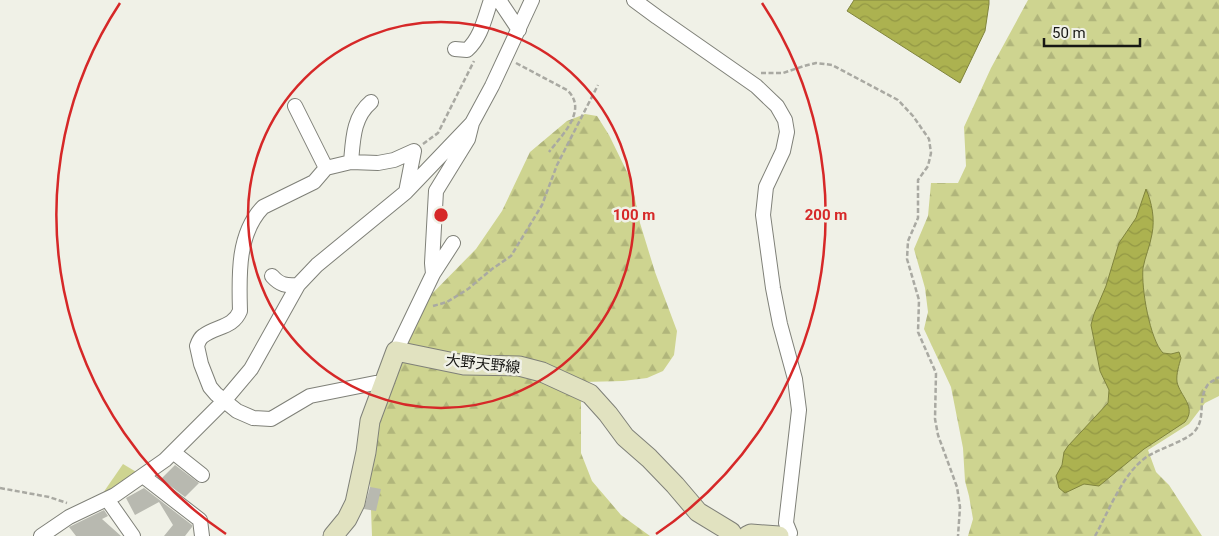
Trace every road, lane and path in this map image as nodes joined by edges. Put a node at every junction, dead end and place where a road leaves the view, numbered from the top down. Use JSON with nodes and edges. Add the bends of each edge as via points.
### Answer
{"nodes":[{"id":1,"x":491,"y":0,"type":"edge"},
{"id":2,"x":499,"y":0,"type":"edge"},
{"id":3,"x":532,"y":0,"type":"edge"},
{"id":4,"x":634,"y":0,"type":"edge"},
{"id":5,"x":519,"y":30,"type":"junction"},
{"id":6,"x":455,"y":49,"type":"dead end"},
{"id":7,"x":476,"y":56,"type":"dead end"},
{"id":8,"x":506,"y":58,"type":"junction"},
{"id":9,"x":760,"y":73,"type":"dead end"},
{"id":10,"x":598,"y":85,"type":"dead end"},
{"id":11,"x":371,"y":102,"type":"dead end"},
{"id":12,"x":295,"y":106,"type":"dead end"},
{"id":13,"x":472,"y":123,"type":"junction"},
{"id":14,"x":414,"y":151,"type":"junction"},
{"id":15,"x":549,"y":152,"type":"dead end"},
{"id":16,"x":351,"y":162,"type":"junction"},
{"id":17,"x":326,"y":168,"type":"junction"},
{"id":18,"x":406,"y":192,"type":"junction"},
{"id":19,"x":453,"y":243,"type":"dead end"},
{"id":20,"x":433,"y":274,"type":"junction"},
{"id":21,"x":272,"y":276,"type":"dead end"},
{"id":22,"x":298,"y":285,"type":"junction"},
{"id":23,"x":419,"y":305,"type":"junction"},
{"id":24,"x":396,"y":351,"type":"junction"},
{"id":25,"x":1219,"y":377,"type":"edge"},
{"id":26,"x":383,"y":384,"type":"junction"},
{"id":27,"x":224,"y":401,"type":"junction"},
{"id":28,"x":173,"y":452,"type":"junction"},
{"id":29,"x":202,"y":475,"type":"dead end"},
{"id":30,"x":143,"y":476,"type":"junction"},
{"id":31,"x":0,"y":488,"type":"edge"},
{"id":32,"x":107,"y":499,"type":"junction"},
{"id":33,"x":85,"y":509,"type":"junction"},
{"id":34,"x":786,"y":535,"type":"edge"},
{"id":35,"x":41,"y":536,"type":"edge"},
{"id":36,"x":133,"y":536,"type":"edge"},
{"id":37,"x":202,"y":536,"type":"edge"},
{"id":38,"x":333,"y":536,"type":"edge"},
{"id":39,"x":733,"y":536,"type":"edge"},
{"id":40,"x":748,"y":536,"type":"edge"},
{"id":41,"x":958,"y":536,"type":"edge"},
{"id":42,"x":1095,"y":536,"type":"edge"}],
"edges":[{"from":1,"to":6,"type":"street","via":[[472,46],[467,50]]},
{"from":2,"to":5,"type":"street"},
{"from":3,"to":5,"type":"street"},
{"from":4,"to":34,"type":"street","via":[[756,86],[777,106],[785,120],[787,132],[783,151],[766,187],[763,215],[773,288],[795,379],[799,410]]},
{"from":5,"to":8,"type":"street"},
{"from":7,"to":14,"type":"path","via":[[438,133]]},
{"from":8,"to":13,"type":"street"},
{"from":8,"to":15,"type":"path","via":[[572,94],[575,114],[572,122]]},
{"from":9,"to":41,"type":"path","via":[[783,73],[816,63],[832,65],[898,100],[929,139],[931,153],[928,166],[918,180],[918,218],[908,241],[907,259],[919,300],[918,332],[936,373],[938,435],[957,487],[960,507]]},
{"from":10,"to":23,"type":"path","via":[[557,165],[544,201],[510,256],[447,302],[425,307]]},
{"from":11,"to":16,"type":"street","via":[[362,110],[357,122]]},
{"from":12,"to":17,"type":"street"},
{"from":13,"to":18,"type":"street"},
{"from":13,"to":20,"type":"street","via":[[468,139],[436,191]]},
{"from":14,"to":16,"type":"street","via":[[378,163]]},
{"from":14,"to":18,"type":"street"},
{"from":16,"to":17,"type":"street"},
{"from":17,"to":27,"type":"street","via":[[314,182],[263,207],[258,213],[233,268],[240,310],[238,316],[203,336],[196,346],[210,387]]},
{"from":18,"to":22,"type":"street","via":[[317,265]]},
{"from":19,"to":20,"type":"street"},
{"from":20,"to":23,"type":"street"},
{"from":21,"to":22,"type":"street","via":[[283,285]]},
{"from":22,"to":27,"type":"street","via":[[251,369]]},
{"from":23,"to":24,"type":"street"},
{"from":24,"to":26,"type":"main road"},
{"from":24,"to":39,"type":"main road","name":"大野天野線","via":[[464,365],[519,366],[542,372],[590,394],[625,437],[649,458],[698,512]]},
{"from":25,"to":42,"type":"path","via":[[1208,384],[1204,392],[1202,420],[1193,433],[1147,457],[1134,468]]},
{"from":26,"to":27,"type":"street","via":[[310,396],[271,419],[247,416]]},
{"from":26,"to":38,"type":"main road","via":[[370,421],[355,503]]},
{"from":27,"to":28,"type":"street"},
{"from":28,"to":29,"type":"street"},
{"from":28,"to":30,"type":"street"},
{"from":30,"to":32,"type":"street"},
{"from":30,"to":37,"type":"street","via":[[200,520]]},
{"from":31,"to":33,"type":"path","via":[[48,497]]},
{"from":32,"to":33,"type":"street"},
{"from":32,"to":36,"type":"street"},
{"from":33,"to":35,"type":"street"},
{"from":34,"to":40,"type":"main road"}]}
